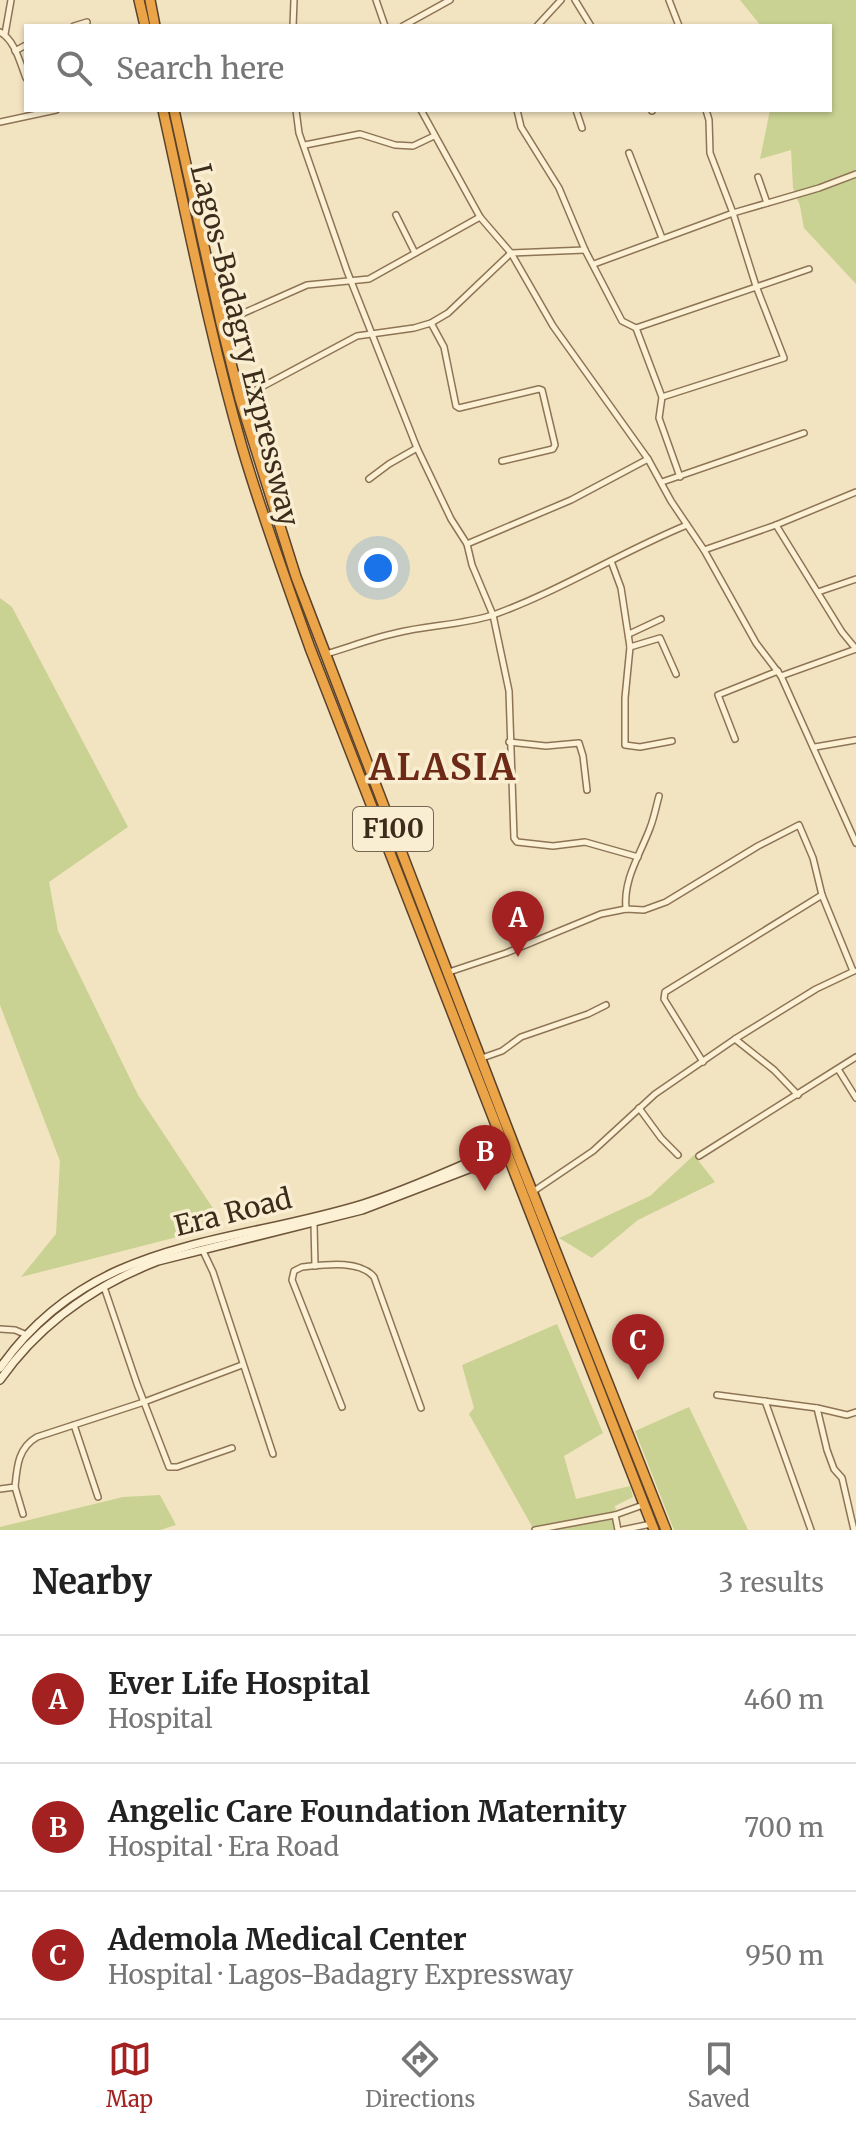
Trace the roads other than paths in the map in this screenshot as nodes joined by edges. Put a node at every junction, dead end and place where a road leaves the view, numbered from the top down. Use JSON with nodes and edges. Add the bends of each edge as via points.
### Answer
{"nodes":[{"id":1,"x":11,"y":0,"type":"edge"},
{"id":2,"x":139,"y":0,"type":"edge"},
{"id":3,"x":150,"y":0,"type":"edge"},
{"id":4,"x":294,"y":0,"type":"edge"},
{"id":5,"x":376,"y":0,"type":"edge"},
{"id":6,"x":450,"y":0,"type":"edge"},
{"id":7,"x":561,"y":0,"type":"edge"},
{"id":8,"x":575,"y":0,"type":"edge"},
{"id":9,"x":669,"y":0,"type":"edge"},
{"id":10,"x":87,"y":22,"type":"dead end"},
{"id":11,"x":80,"y":24,"type":"edge"},
{"id":12,"x":145,"y":24,"type":"edge"},
{"id":13,"x":155,"y":24,"type":"edge"},
{"id":14,"x":296,"y":24,"type":"edge"},
{"id":15,"x":384,"y":24,"type":"edge"},
{"id":16,"x":407,"y":24,"type":"edge"},
{"id":17,"x":539,"y":24,"type":"edge"},
{"id":18,"x":590,"y":24,"type":"edge"},
{"id":19,"x":678,"y":24,"type":"edge"},
{"id":20,"x":3,"y":33,"type":"edge"},
{"id":21,"x":24,"y":46,"type":"edge"},
{"id":22,"x":15,"y":51,"type":"junction"},
{"id":23,"x":24,"y":73,"type":"edge"},
{"id":24,"x":39,"y":112,"type":"edge"},
{"id":25,"x":163,"y":112,"type":"edge"},
{"id":26,"x":174,"y":112,"type":"edge"},
{"id":27,"x":296,"y":112,"type":"edge"},
{"id":28,"x":422,"y":112,"type":"edge"},
{"id":29,"x":517,"y":112,"type":"edge"},
{"id":30,"x":577,"y":112,"type":"edge"},
{"id":31,"x":707,"y":112,"type":"edge"},
{"id":32,"x":0,"y":122,"type":"edge"},
{"id":33,"x":582,"y":128,"type":"dead end"},
{"id":34,"x":434,"y":136,"type":"junction"},
{"id":35,"x":305,"y":145,"type":"junction"},
{"id":36,"x":629,"y":153,"type":"dead end"},
{"id":37,"x":856,"y":174,"type":"edge"},
{"id":38,"x":758,"y":177,"type":"dead end"},
{"id":39,"x":767,"y":203,"type":"junction"},
{"id":40,"x":733,"y":213,"type":"junction"},
{"id":41,"x":396,"y":215,"type":"dead end"},
{"id":42,"x":480,"y":217,"type":"junction"},
{"id":43,"x":662,"y":238,"type":"junction"},
{"id":44,"x":585,"y":250,"type":"junction"},
{"id":45,"x":415,"y":253,"type":"junction"},
{"id":46,"x":511,"y":253,"type":"junction"},
{"id":47,"x":594,"y":264,"type":"junction"},
{"id":48,"x":809,"y":269,"type":"dead end"},
{"id":49,"x":352,"y":280,"type":"junction"},
{"id":50,"x":756,"y":286,"type":"junction"},
{"id":51,"x":221,"y":323,"type":"junction"},
{"id":52,"x":431,"y":323,"type":"junction"},
{"id":53,"x":636,"y":328,"type":"junction"},
{"id":54,"x":371,"y":332,"type":"junction"},
{"id":55,"x":662,"y":397,"type":"junction"},
{"id":56,"x":240,"y":399,"type":"junction"},
{"id":57,"x":804,"y":433,"type":"dead end"},
{"id":58,"x":417,"y":448,"type":"junction"},
{"id":59,"x":648,"y":459,"type":"junction"},
{"id":60,"x":502,"y":461,"type":"dead end"},
{"id":61,"x":680,"y":477,"type":"junction"},
{"id":62,"x":369,"y":479,"type":"dead end"},
{"id":63,"x":662,"y":482,"type":"junction"},
{"id":64,"x":856,"y":492,"type":"edge"},
{"id":65,"x":687,"y":525,"type":"junction"},
{"id":66,"x":776,"y":525,"type":"junction"},
{"id":67,"x":467,"y":544,"type":"junction"},
{"id":68,"x":704,"y":550,"type":"junction"},
{"id":69,"x":611,"y":561,"type":"junction"},
{"id":70,"x":856,"y":579,"type":"edge"},
{"id":71,"x":818,"y":592,"type":"junction"},
{"id":72,"x":493,"y":615,"type":"junction"},
{"id":73,"x":661,"y":619,"type":"dead end"},
{"id":74,"x":629,"y":634,"type":"junction"},
{"id":75,"x":630,"y":647,"type":"junction"},
{"id":76,"x":856,"y":649,"type":"edge"},
{"id":77,"x":325,"y":654,"type":"junction"},
{"id":78,"x":676,"y":674,"type":"dead end"},
{"id":79,"x":780,"y":674,"type":"junction"},
{"id":80,"x":735,"y":739,"type":"dead end"},
{"id":81,"x":856,"y":740,"type":"edge"},
{"id":82,"x":672,"y":741,"type":"dead end"},
{"id":83,"x":509,"y":742,"type":"junction"},
{"id":84,"x":815,"y":747,"type":"junction"},
{"id":85,"x":587,"y":790,"type":"dead end"},
{"id":86,"x":659,"y":796,"type":"dead end"},
{"id":87,"x":856,"y":824,"type":"edge"},
{"id":88,"x":848,"y":825,"type":"junction"},
{"id":89,"x":856,"y":843,"type":"edge"},
{"id":90,"x":638,"y":857,"type":"junction"},
{"id":91,"x":822,"y":895,"type":"junction"},
{"id":92,"x":626,"y":909,"type":"junction"},
{"id":93,"x":854,"y":971,"type":"edge"},
{"id":94,"x":449,"y":972,"type":"junction"},
{"id":95,"x":606,"y":1005,"type":"dead end"},
{"id":96,"x":735,"y":1039,"type":"junction"},
{"id":97,"x":856,"y":1057,"type":"edge"},
{"id":98,"x":482,"y":1058,"type":"junction"},
{"id":99,"x":703,"y":1062,"type":"junction"},
{"id":100,"x":838,"y":1069,"type":"junction"},
{"id":101,"x":798,"y":1095,"type":"junction"},
{"id":102,"x":856,"y":1098,"type":"edge"},
{"id":103,"x":639,"y":1108,"type":"junction"},
{"id":104,"x":506,"y":1150,"type":"junction"},
{"id":105,"x":678,"y":1155,"type":"dead end"},
{"id":106,"x":699,"y":1156,"type":"dead end"},
{"id":107,"x":533,"y":1191,"type":"junction"},
{"id":108,"x":314,"y":1224,"type":"junction"},
{"id":109,"x":203,"y":1251,"type":"junction"},
{"id":110,"x":315,"y":1266,"type":"junction"},
{"id":111,"x":103,"y":1286,"type":"junction"},
{"id":112,"x":64,"y":1306,"type":"junction"},
{"id":113,"x":0,"y":1329,"type":"edge"},
{"id":114,"x":27,"y":1335,"type":"junction"},
{"id":115,"x":242,"y":1365,"type":"junction"},
{"id":116,"x":0,"y":1368,"type":"edge"},
{"id":117,"x":0,"y":1380,"type":"edge"},
{"id":118,"x":717,"y":1395,"type":"dead end"},
{"id":119,"x":765,"y":1401,"type":"junction"},
{"id":120,"x":144,"y":1402,"type":"junction"},
{"id":121,"x":342,"y":1407,"type":"dead end"},
{"id":122,"x":421,"y":1408,"type":"dead end"},
{"id":123,"x":817,"y":1408,"type":"junction"},
{"id":124,"x":856,"y":1412,"type":"edge"},
{"id":125,"x":74,"y":1425,"type":"junction"},
{"id":126,"x":232,"y":1448,"type":"dead end"},
{"id":127,"x":273,"y":1454,"type":"dead end"},
{"id":128,"x":15,"y":1487,"type":"junction"},
{"id":129,"x":0,"y":1489,"type":"edge"},
{"id":130,"x":98,"y":1497,"type":"dead end"},
{"id":131,"x":643,"y":1505,"type":"junction"},
{"id":132,"x":23,"y":1514,"type":"dead end"},
{"id":133,"x":615,"y":1515,"type":"junction"},
{"id":134,"x":652,"y":1527,"type":"edge"},
{"id":135,"x":535,"y":1530,"type":"edge"},
{"id":136,"x":620,"y":1530,"type":"edge"},
{"id":137,"x":666,"y":1530,"type":"edge"},
{"id":138,"x":811,"y":1530,"type":"edge"},
{"id":139,"x":854,"y":1530,"type":"edge"}],
"edges":[{"from":1,"to":20,"type":"street"},
{"from":2,"to":12,"type":"highway"},
{"from":3,"to":13,"type":"highway"},
{"from":4,"to":14,"type":"street"},
{"from":5,"to":15,"type":"street"},
{"from":6,"to":16,"type":"street"},
{"from":7,"to":17,"type":"street"},
{"from":8,"to":18,"type":"street"},
{"from":9,"to":19,"type":"street"},
{"from":10,"to":11,"type":"street"},
{"from":20,"to":22,"type":"street"},
{"from":21,"to":22,"type":"street"},
{"from":22,"to":23,"type":"street"},
{"from":24,"to":32,"type":"street"},
{"from":25,"to":104,"type":"highway","name":"Lagos-Badagry Expressway","number":"F100","via":[[220,363],[275,549]]},
{"from":26,"to":51,"type":"highway","name":"Lagos-Badagry Expressway","number":"F100"},
{"from":27,"to":35,"type":"street"},
{"from":28,"to":34,"type":"street"},
{"from":29,"to":44,"type":"street"},
{"from":30,"to":33,"type":"street"},
{"from":31,"to":40,"type":"street","via":[[710,153]]},
{"from":34,"to":35,"type":"street","via":[[413,146],[360,134]]},
{"from":34,"to":42,"type":"street"},
{"from":35,"to":49,"type":"street"},
{"from":36,"to":43,"type":"street"},
{"from":37,"to":39,"type":"street"},
{"from":38,"to":39,"type":"street"},
{"from":39,"to":40,"type":"street"},
{"from":40,"to":43,"type":"street"},
{"from":40,"to":50,"type":"street"},
{"from":41,"to":45,"type":"street"},
{"from":42,"to":45,"type":"street"},
{"from":42,"to":46,"type":"street"},
{"from":43,"to":47,"type":"street"},
{"from":44,"to":46,"type":"street"},
{"from":44,"to":47,"type":"street"},
{"from":45,"to":49,"type":"street","via":[[369,279]]},
{"from":46,"to":52,"type":"street"},
{"from":46,"to":59,"type":"street","via":[[553,326]]},
{"from":47,"to":53,"type":"street","via":[[622,321]]},
{"from":48,"to":50,"type":"street"},
{"from":49,"to":51,"type":"street","via":[[307,285]]},
{"from":49,"to":54,"type":"street"},
{"from":50,"to":53,"type":"street"},
{"from":50,"to":55,"type":"street","via":[[784,358]]},
{"from":51,"to":56,"type":"highway","name":"Lagos-Badagry Expressway","number":"F100"},
{"from":52,"to":54,"type":"street"},
{"from":52,"to":60,"type":"street","via":[[444,347],[459,408],[542,390],[553,449]]},
{"from":53,"to":55,"type":"street"},
{"from":54,"to":56,"type":"street"},
{"from":54,"to":58,"type":"street"},
{"from":55,"to":61,"type":"street","via":[[659,418]]},
{"from":56,"to":77,"type":"highway","name":"Lagos-Badagry Expressway","number":"F100"},
{"from":57,"to":61,"type":"street"},
{"from":58,"to":62,"type":"street"},
{"from":58,"to":67,"type":"street"},
{"from":59,"to":63,"type":"street"},
{"from":59,"to":67,"type":"street","via":[[571,500]]},
{"from":61,"to":63,"type":"street"},
{"from":63,"to":65,"type":"street"},
{"from":64,"to":66,"type":"street"},
{"from":65,"to":68,"type":"street"},
{"from":65,"to":69,"type":"street"},
{"from":66,"to":68,"type":"street"},
{"from":66,"to":71,"type":"street"},
{"from":67,"to":72,"type":"street"},
{"from":68,"to":79,"type":"street","via":[[756,643]]},
{"from":69,"to":72,"type":"street"},
{"from":69,"to":74,"type":"street"},
{"from":70,"to":71,"type":"street"},
{"from":71,"to":76,"type":"street"},
{"from":72,"to":77,"type":"street","via":[[398,632]]},
{"from":72,"to":83,"type":"street","via":[[509,691]]},
{"from":73,"to":74,"type":"street"},
{"from":74,"to":75,"type":"street"},
{"from":75,"to":78,"type":"street","via":[[660,638]]},
{"from":75,"to":82,"type":"street","via":[[625,745]]},
{"from":76,"to":79,"type":"street"},
{"from":77,"to":94,"type":"highway","name":"Lagos-Badagry Expressway","number":"F100"},
{"from":79,"to":80,"type":"street","via":[[718,695]]},
{"from":79,"to":84,"type":"street"},
{"from":81,"to":84,"type":"street"},
{"from":83,"to":85,"type":"street","via":[[579,743]]},
{"from":83,"to":90,"type":"street","via":[[517,842],[585,842]]},
{"from":84,"to":88,"type":"street"},
{"from":86,"to":90,"type":"street"},
{"from":87,"to":88,"type":"street"},
{"from":88,"to":89,"type":"street"},
{"from":90,"to":92,"type":"street","via":[[625,890]]},
{"from":91,"to":92,"type":"street","via":[[799,825],[666,902],[644,910]]},
{"from":91,"to":93,"type":"street"},
{"from":91,"to":99,"type":"street","via":[[665,992],[664,999]]},
{"from":92,"to":94,"type":"street"},
{"from":93,"to":96,"type":"street"},
{"from":94,"to":98,"type":"highway","name":"Lagos-Badagry Expressway","number":"F100"},
{"from":95,"to":98,"type":"street"},
{"from":96,"to":99,"type":"street"},
{"from":96,"to":101,"type":"street"},
{"from":97,"to":100,"type":"street"},
{"from":98,"to":107,"type":"highway","name":"Lagos-Badagry Expressway","number":"F100"},
{"from":99,"to":103,"type":"street"},
{"from":100,"to":101,"type":"street"},
{"from":100,"to":102,"type":"street"},
{"from":101,"to":106,"type":"street"},
{"from":103,"to":105,"type":"street"},
{"from":103,"to":107,"type":"street","via":[[593,1151]]},
{"from":104,"to":108,"type":"main road","via":[[384,1203]]},
{"from":104,"to":112,"type":"main road","name":"Era Road","via":[[361,1204],[141,1258],[98,1280]]},
{"from":104,"to":131,"type":"highway","name":"Lagos-Badagry Expressway","number":"F100"},
{"from":107,"to":137,"type":"highway","name":"Lagos-Badagry Expressway","number":"F100"},
{"from":108,"to":109,"type":"main road"},
{"from":108,"to":110,"type":"street"},
{"from":109,"to":111,"type":"main road","via":[[158,1261]]},
{"from":109,"to":115,"type":"street"},
{"from":110,"to":121,"type":"street","via":[[294,1271],[292,1280]]},
{"from":110,"to":122,"type":"street","via":[[355,1266],[374,1277]]},
{"from":111,"to":112,"type":"main road"},
{"from":111,"to":120,"type":"street"},
{"from":112,"to":114,"type":"main road","name":"Era Road"},
{"from":112,"to":117,"type":"main road"},
{"from":113,"to":114,"type":"street"},
{"from":114,"to":116,"type":"main road","name":"Era Road"},
{"from":115,"to":120,"type":"street"},
{"from":115,"to":127,"type":"street"},
{"from":118,"to":119,"type":"street"},
{"from":119,"to":123,"type":"street"},
{"from":119,"to":138,"type":"street"},
{"from":120,"to":125,"type":"street"},
{"from":120,"to":126,"type":"street","via":[[169,1467]]},
{"from":123,"to":124,"type":"street"},
{"from":123,"to":139,"type":"street"},
{"from":125,"to":128,"type":"street","via":[[26,1444]]},
{"from":125,"to":130,"type":"street"},
{"from":128,"to":129,"type":"street"},
{"from":128,"to":132,"type":"street"},
{"from":131,"to":133,"type":"street"},
{"from":131,"to":134,"type":"highway","name":"Lagos-Badagry Expressway","number":"F100"},
{"from":133,"to":135,"type":"street"},
{"from":133,"to":136,"type":"street"},
{"from":134,"to":136,"type":"street"}]}
